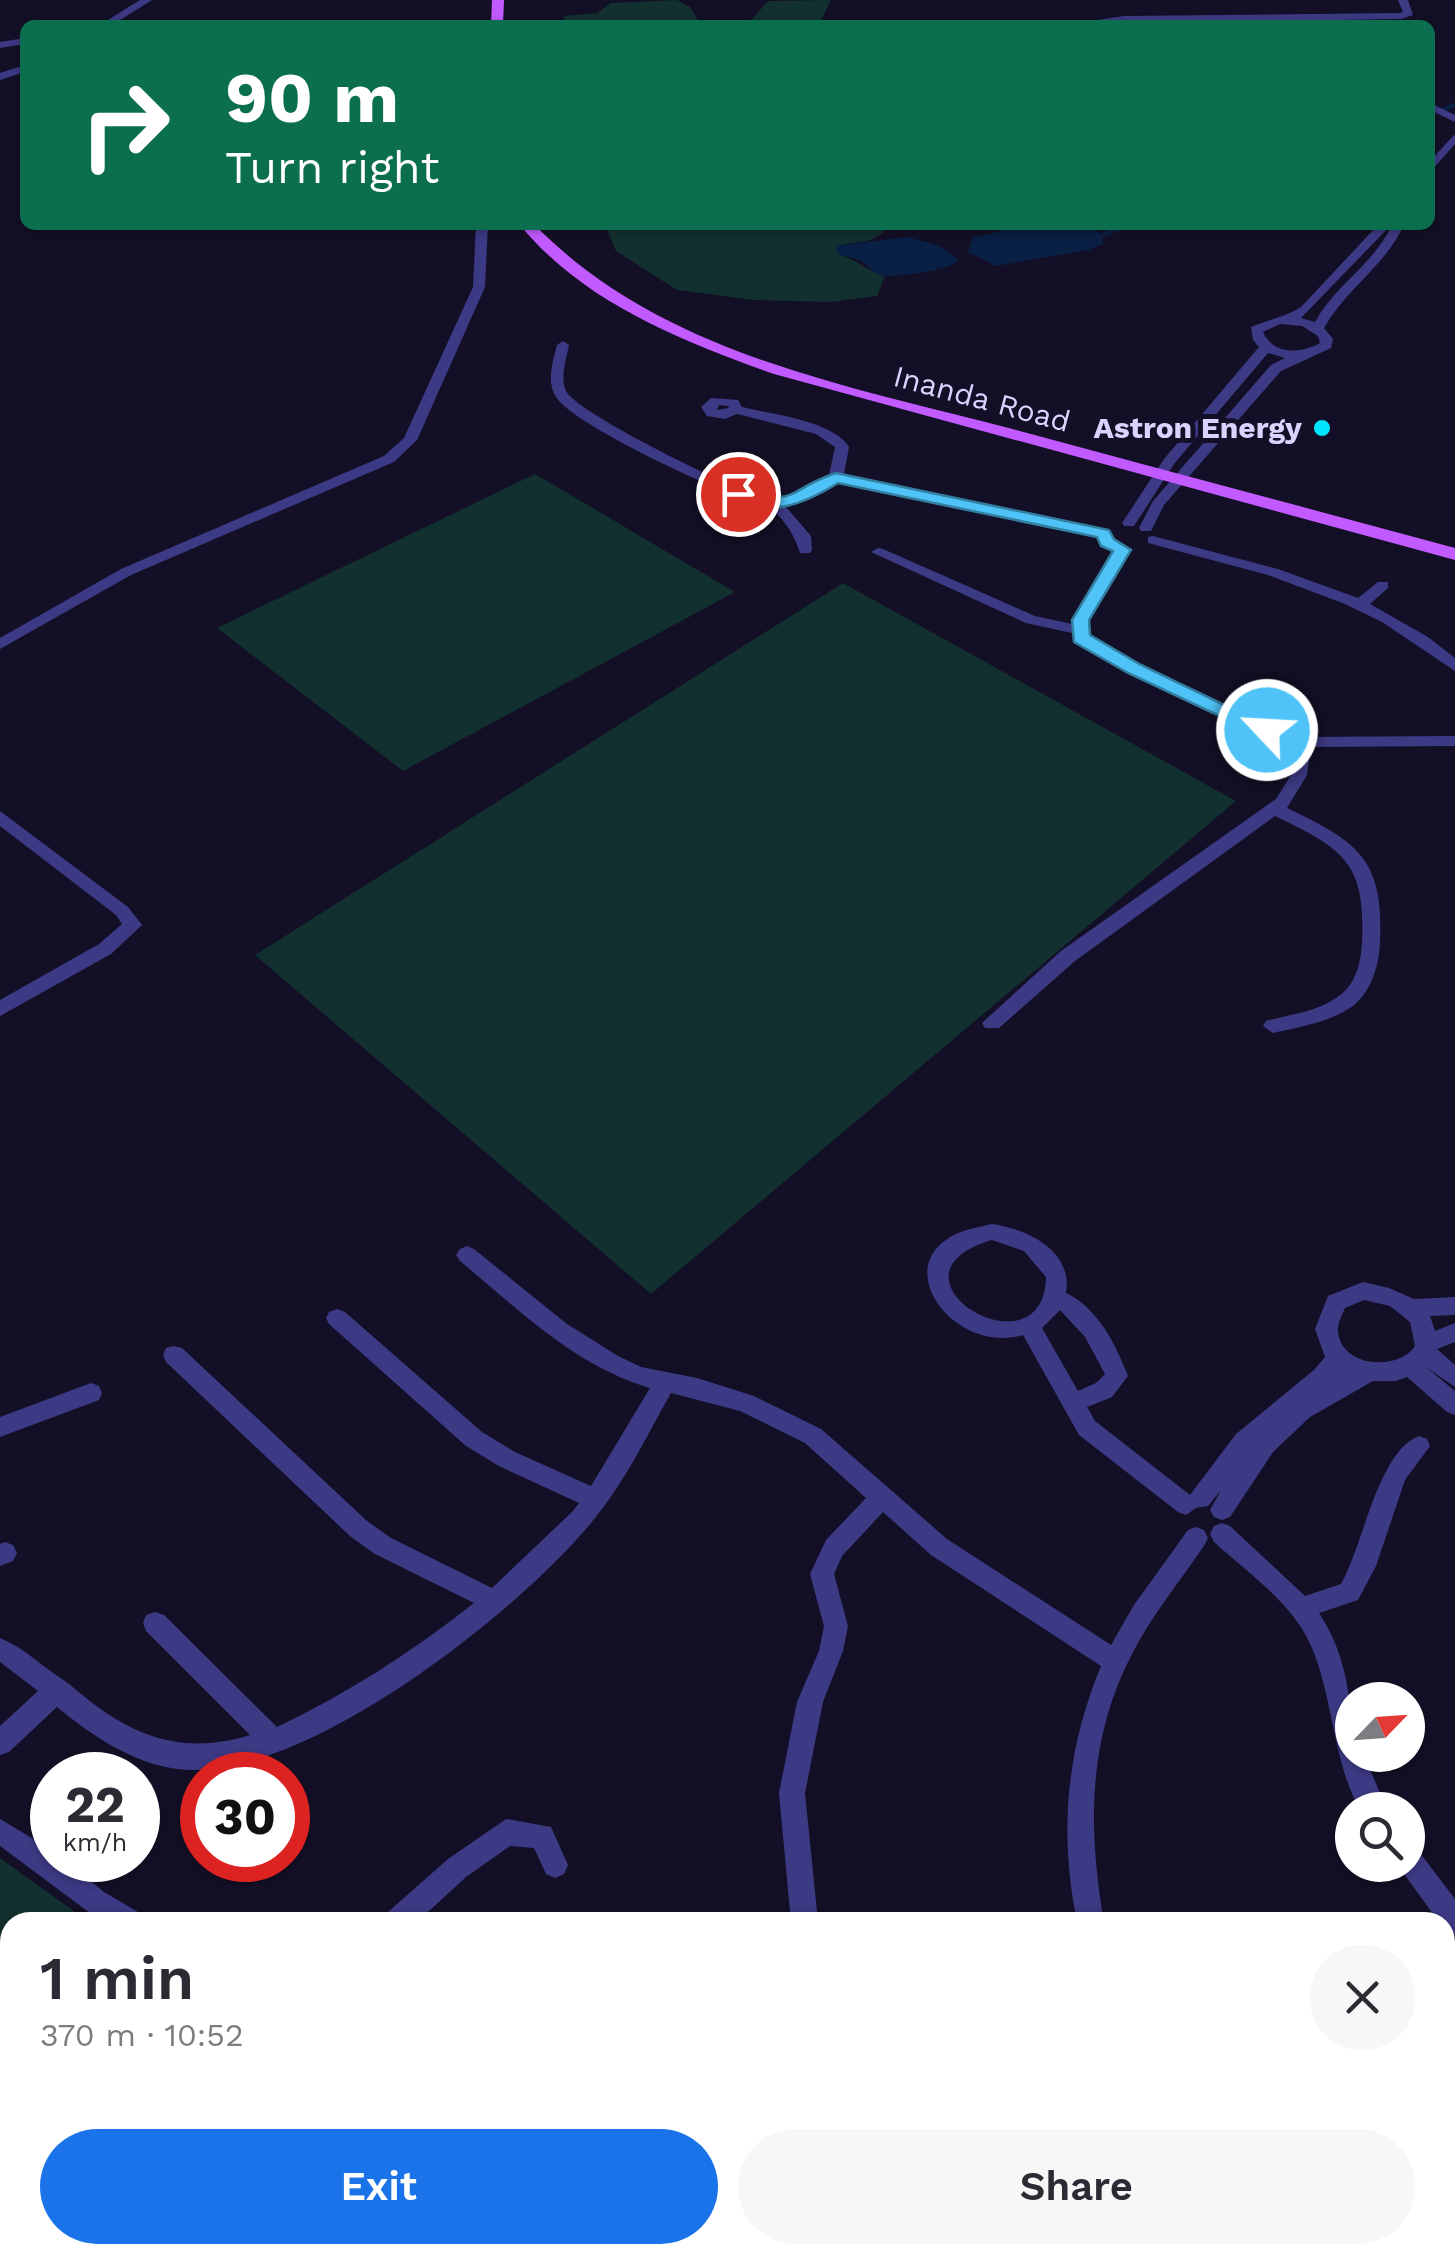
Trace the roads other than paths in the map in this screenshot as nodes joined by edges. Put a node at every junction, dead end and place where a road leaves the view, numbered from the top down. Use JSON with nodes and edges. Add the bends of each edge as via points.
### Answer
{"nodes":[{"id":1,"x":146,"y":0,"type":"edge"},
{"id":2,"x":1324,"y":0,"type":"edge"},
{"id":3,"x":1403,"y":0,"type":"edge"},
{"id":4,"x":1202,"y":1,"type":"edge"},
{"id":5,"x":1098,"y":8,"type":"dead end"},
{"id":6,"x":113,"y":20,"type":"edge"},
{"id":7,"x":1108,"y":20,"type":"joint"},
{"id":8,"x":1212,"y":20,"type":"edge"},
{"id":9,"x":1345,"y":20,"type":"edge"},
{"id":10,"x":1358,"y":20,"type":"edge"},
{"id":11,"x":1455,"y":137,"type":"edge"},
{"id":12,"x":1435,"y":163,"type":"edge"},
{"id":13,"x":482,"y":230,"type":"edge"},
{"id":14,"x":532,"y":230,"type":"edge"},
{"id":15,"x":556,"y":230,"type":"edge"},
{"id":16,"x":1380,"y":230,"type":"edge"},
{"id":17,"x":1396,"y":230,"type":"edge"},
{"id":18,"x":1373,"y":236,"type":"junction"},
{"id":19,"x":1392,"y":240,"type":"junction"},
{"id":20,"x":1344,"y":266,"type":"junction"},
{"id":21,"x":1365,"y":272,"type":"junction"},
{"id":22,"x":1289,"y":320,"type":"junction"},
{"id":23,"x":1318,"y":328,"type":"junction"},
{"id":24,"x":563,"y":345,"type":"dead end"},
{"id":25,"x":1266,"y":347,"type":"junction"},
{"id":26,"x":1301,"y":354,"type":"junction"},
{"id":27,"x":736,"y":410,"type":"dead end"},
{"id":28,"x":1174,"y":471,"type":"junction"},
{"id":29,"x":836,"y":478,"type":"junction"},
{"id":30,"x":778,"y":504,"type":"junction"},
{"id":31,"x":1129,"y":523,"type":"junction"},
{"id":32,"x":1104,"y":533,"type":"junction"},
{"id":33,"x":1149,"y":534,"type":"junction"},
{"id":34,"x":1455,"y":538,"type":"edge"},
{"id":35,"x":805,"y":550,"type":"dead end"},
{"id":36,"x":1123,"y":550,"type":"junction"},
{"id":37,"x":878,"y":552,"type":"dead end"},
{"id":38,"x":1455,"y":554,"type":"edge"},
{"id":39,"x":1383,"y":585,"type":"dead end"},
{"id":40,"x":1360,"y":606,"type":"junction"},
{"id":41,"x":1078,"y":630,"type":"junction"},
{"id":42,"x":1455,"y":640,"type":"edge"},
{"id":43,"x":0,"y":644,"type":"edge"},
{"id":44,"x":1434,"y":648,"type":"junction"},
{"id":45,"x":1455,"y":666,"type":"edge"},
{"id":46,"x":1455,"y":740,"type":"edge"},
{"id":47,"x":1302,"y":744,"type":"junction"},
{"id":48,"x":1275,"y":809,"type":"junction"},
{"id":49,"x":0,"y":817,"type":"edge"},
{"id":50,"x":0,"y":1008,"type":"edge"},
{"id":51,"x":992,"y":1023,"type":"dead end"},
{"id":52,"x":1274,"y":1026,"type":"dead end"},
{"id":53,"x":467,"y":1255,"type":"dead end"},
{"id":54,"x":1055,"y":1297,"type":"junction"},
{"id":55,"x":1455,"y":1306,"type":"edge"},
{"id":56,"x":1411,"y":1308,"type":"junction"},
{"id":57,"x":337,"y":1318,"type":"dead end"},
{"id":58,"x":1029,"y":1326,"type":"junction"},
{"id":59,"x":1455,"y":1332,"type":"edge"},
{"id":60,"x":1340,"y":1354,"type":"junction"},
{"id":61,"x":174,"y":1355,"type":"dead end"},
{"id":62,"x":1423,"y":1355,"type":"junction"},
{"id":63,"x":1370,"y":1372,"type":"junction"},
{"id":64,"x":1455,"y":1378,"type":"edge"},
{"id":65,"x":665,"y":1383,"type":"junction"},
{"id":66,"x":91,"y":1392,"type":"dead end"},
{"id":67,"x":1072,"y":1403,"type":"junction"},
{"id":68,"x":1455,"y":1405,"type":"edge"},
{"id":69,"x":0,"y":1427,"type":"edge"},
{"id":70,"x":1419,"y":1446,"type":"dead end"},
{"id":71,"x":882,"y":1497,"type":"junction"},
{"id":72,"x":595,"y":1499,"type":"junction"},
{"id":73,"x":1205,"y":1517,"type":"junction"},
{"id":74,"x":495,"y":1601,"type":"junction"},
{"id":75,"x":1302,"y":1608,"type":"junction"},
{"id":76,"x":155,"y":1623,"type":"dead end"},
{"id":77,"x":0,"y":1650,"type":"edge"},
{"id":78,"x":1116,"y":1662,"type":"junction"},
{"id":79,"x":58,"y":1689,"type":"junction"},
{"id":80,"x":274,"y":1741,"type":"junction"},
{"id":81,"x":0,"y":1743,"type":"edge"},
{"id":82,"x":1365,"y":1792,"type":"edge"},
{"id":83,"x":0,"y":1832,"type":"edge"},
{"id":84,"x":555,"y":1866,"type":"dead end"},
{"id":85,"x":1425,"y":1881,"type":"edge"},
{"id":86,"x":108,"y":1912,"type":"edge"},
{"id":87,"x":409,"y":1912,"type":"edge"},
{"id":88,"x":803,"y":1912,"type":"edge"},
{"id":89,"x":1089,"y":1912,"type":"edge"},
{"id":90,"x":1448,"y":1912,"type":"edge"}],
"edges":[{"from":1,"to":6,"type":"street"},
{"from":2,"to":9,"type":"street"},
{"from":3,"to":10,"type":"street","via":[[1405,16]]},
{"from":4,"to":8,"type":"street"},
{"from":5,"to":7,"type":"street"},
{"from":7,"to":8,"type":"street"},
{"from":11,"to":12,"type":"street"},
{"from":13,"to":43,"type":"street","via":[[479,287],[402,449],[369,470],[113,578]]},
{"from":14,"to":28,"type":"main road","name":"Inanda Road","via":[[602,289],[714,347],[834,388]]},
{"from":15,"to":28,"type":"main road","name":"Inanda Road","via":[[618,280],[760,349]]},
{"from":16,"to":18,"type":"street"},
{"from":17,"to":19,"type":"street"},
{"from":18,"to":19,"type":"street"},
{"from":18,"to":20,"type":"street"},
{"from":19,"to":21,"type":"street"},
{"from":20,"to":21,"type":"street"},
{"from":20,"to":22,"type":"street"},
{"from":21,"to":23,"type":"street"},
{"from":22,"to":23,"type":"street"},
{"from":22,"to":25,"type":"street","via":[[1256,330]]},
{"from":23,"to":26,"type":"street","via":[[1326,345]]},
{"from":24,"to":30,"type":"street","via":[[558,380],[566,402],[738,494]]},
{"from":25,"to":26,"type":"street"},
{"from":25,"to":28,"type":"street"},
{"from":26,"to":28,"type":"street","via":[[1276,368]]},
{"from":27,"to":29,"type":"street","via":[[830,434],[842,448]]},
{"from":28,"to":31,"type":"street"},
{"from":28,"to":33,"type":"street"},
{"from":28,"to":34,"type":"main road","name":"Inanda Road"},
{"from":28,"to":38,"type":"main road","name":"Inanda Road"},
{"from":29,"to":30,"type":"street"},
{"from":29,"to":32,"type":"street"},
{"from":30,"to":35,"type":"street","via":[[784,520],[803,531]]},
{"from":31,"to":32,"type":"street"},
{"from":31,"to":33,"type":"street"},
{"from":32,"to":36,"type":"street"},
{"from":33,"to":36,"type":"street","via":[[1145,548]]},
{"from":33,"to":40,"type":"street"},
{"from":36,"to":41,"type":"street"},
{"from":37,"to":41,"type":"street","via":[[1031,620]]},
{"from":39,"to":40,"type":"street"},
{"from":40,"to":44,"type":"street"},
{"from":41,"to":47,"type":"street","via":[[1089,644],[1134,669]]},
{"from":42,"to":44,"type":"street"},
{"from":44,"to":45,"type":"street"},
{"from":46,"to":47,"type":"street"},
{"from":47,"to":48,"type":"street","via":[[1300,775]]},
{"from":48,"to":51,"type":"street","via":[[1068,956]]},
{"from":48,"to":52,"type":"street","via":[[1324,834],[1360,865],[1370,885],[1372,930],[1358,992],[1324,1014]]},
{"from":49,"to":50,"type":"street","via":[[133,926],[65,974]]},
{"from":53,"to":65,"type":"street","via":[[603,1360]]},
{"from":54,"to":58,"type":"street"},
{"from":54,"to":58,"type":"street","via":[[1051,1262],[1026,1240],[974,1234],[947,1250],[939,1262],[939,1291],[959,1317],[993,1330]]},
{"from":54,"to":67,"type":"street","via":[[1086,1323],[1118,1376]]},
{"from":55,"to":56,"type":"street"},
{"from":56,"to":60,"type":"street","via":[[1363,1292],[1336,1302],[1327,1326]]},
{"from":56,"to":62,"type":"street","via":[[1421,1320]]},
{"from":57,"to":72,"type":"street","via":[[474,1438]]},
{"from":58,"to":67,"type":"street"},
{"from":59,"to":62,"type":"street"},
{"from":60,"to":63,"type":"street"},
{"from":60,"to":73,"type":"street","via":[[1244,1441]]},
{"from":61,"to":74,"type":"street","via":[[358,1529]]},
{"from":62,"to":63,"type":"street","via":[[1400,1374]]},
{"from":62,"to":64,"type":"street"},
{"from":62,"to":68,"type":"street"},
{"from":63,"to":73,"type":"street","via":[[1311,1402],[1270,1437]]},
{"from":65,"to":71,"type":"street","via":[[776,1415],[828,1447]]},
{"from":65,"to":72,"type":"street"},
{"from":66,"to":69,"type":"street"},
{"from":67,"to":73,"type":"street","via":[[1094,1435]]},
{"from":70,"to":75,"type":"street","via":[[1395,1475],[1349,1592]]},
{"from":71,"to":78,"type":"street","via":[[957,1560]]},
{"from":71,"to":88,"type":"street","via":[[834,1548],[822,1574],[836,1619],[834,1636],[810,1702],[792,1794]]},
{"from":72,"to":74,"type":"street"},
{"from":73,"to":75,"type":"street"},
{"from":73,"to":78,"type":"street"},
{"from":74,"to":80,"type":"street","via":[[353,1701]]},
{"from":75,"to":82,"type":"street","via":[[1326,1650]]},
{"from":76,"to":80,"type":"street"},
{"from":77,"to":79,"type":"street"},
{"from":78,"to":89,"type":"street","via":[[1078,1790]]},
{"from":79,"to":80,"type":"street","via":[[121,1738],[162,1754],[205,1757]]},
{"from":79,"to":81,"type":"street"},
{"from":83,"to":86,"type":"street"},
{"from":84,"to":87,"type":"street","via":[[542,1836],[506,1832]]},
{"from":85,"to":90,"type":"street"}]}
